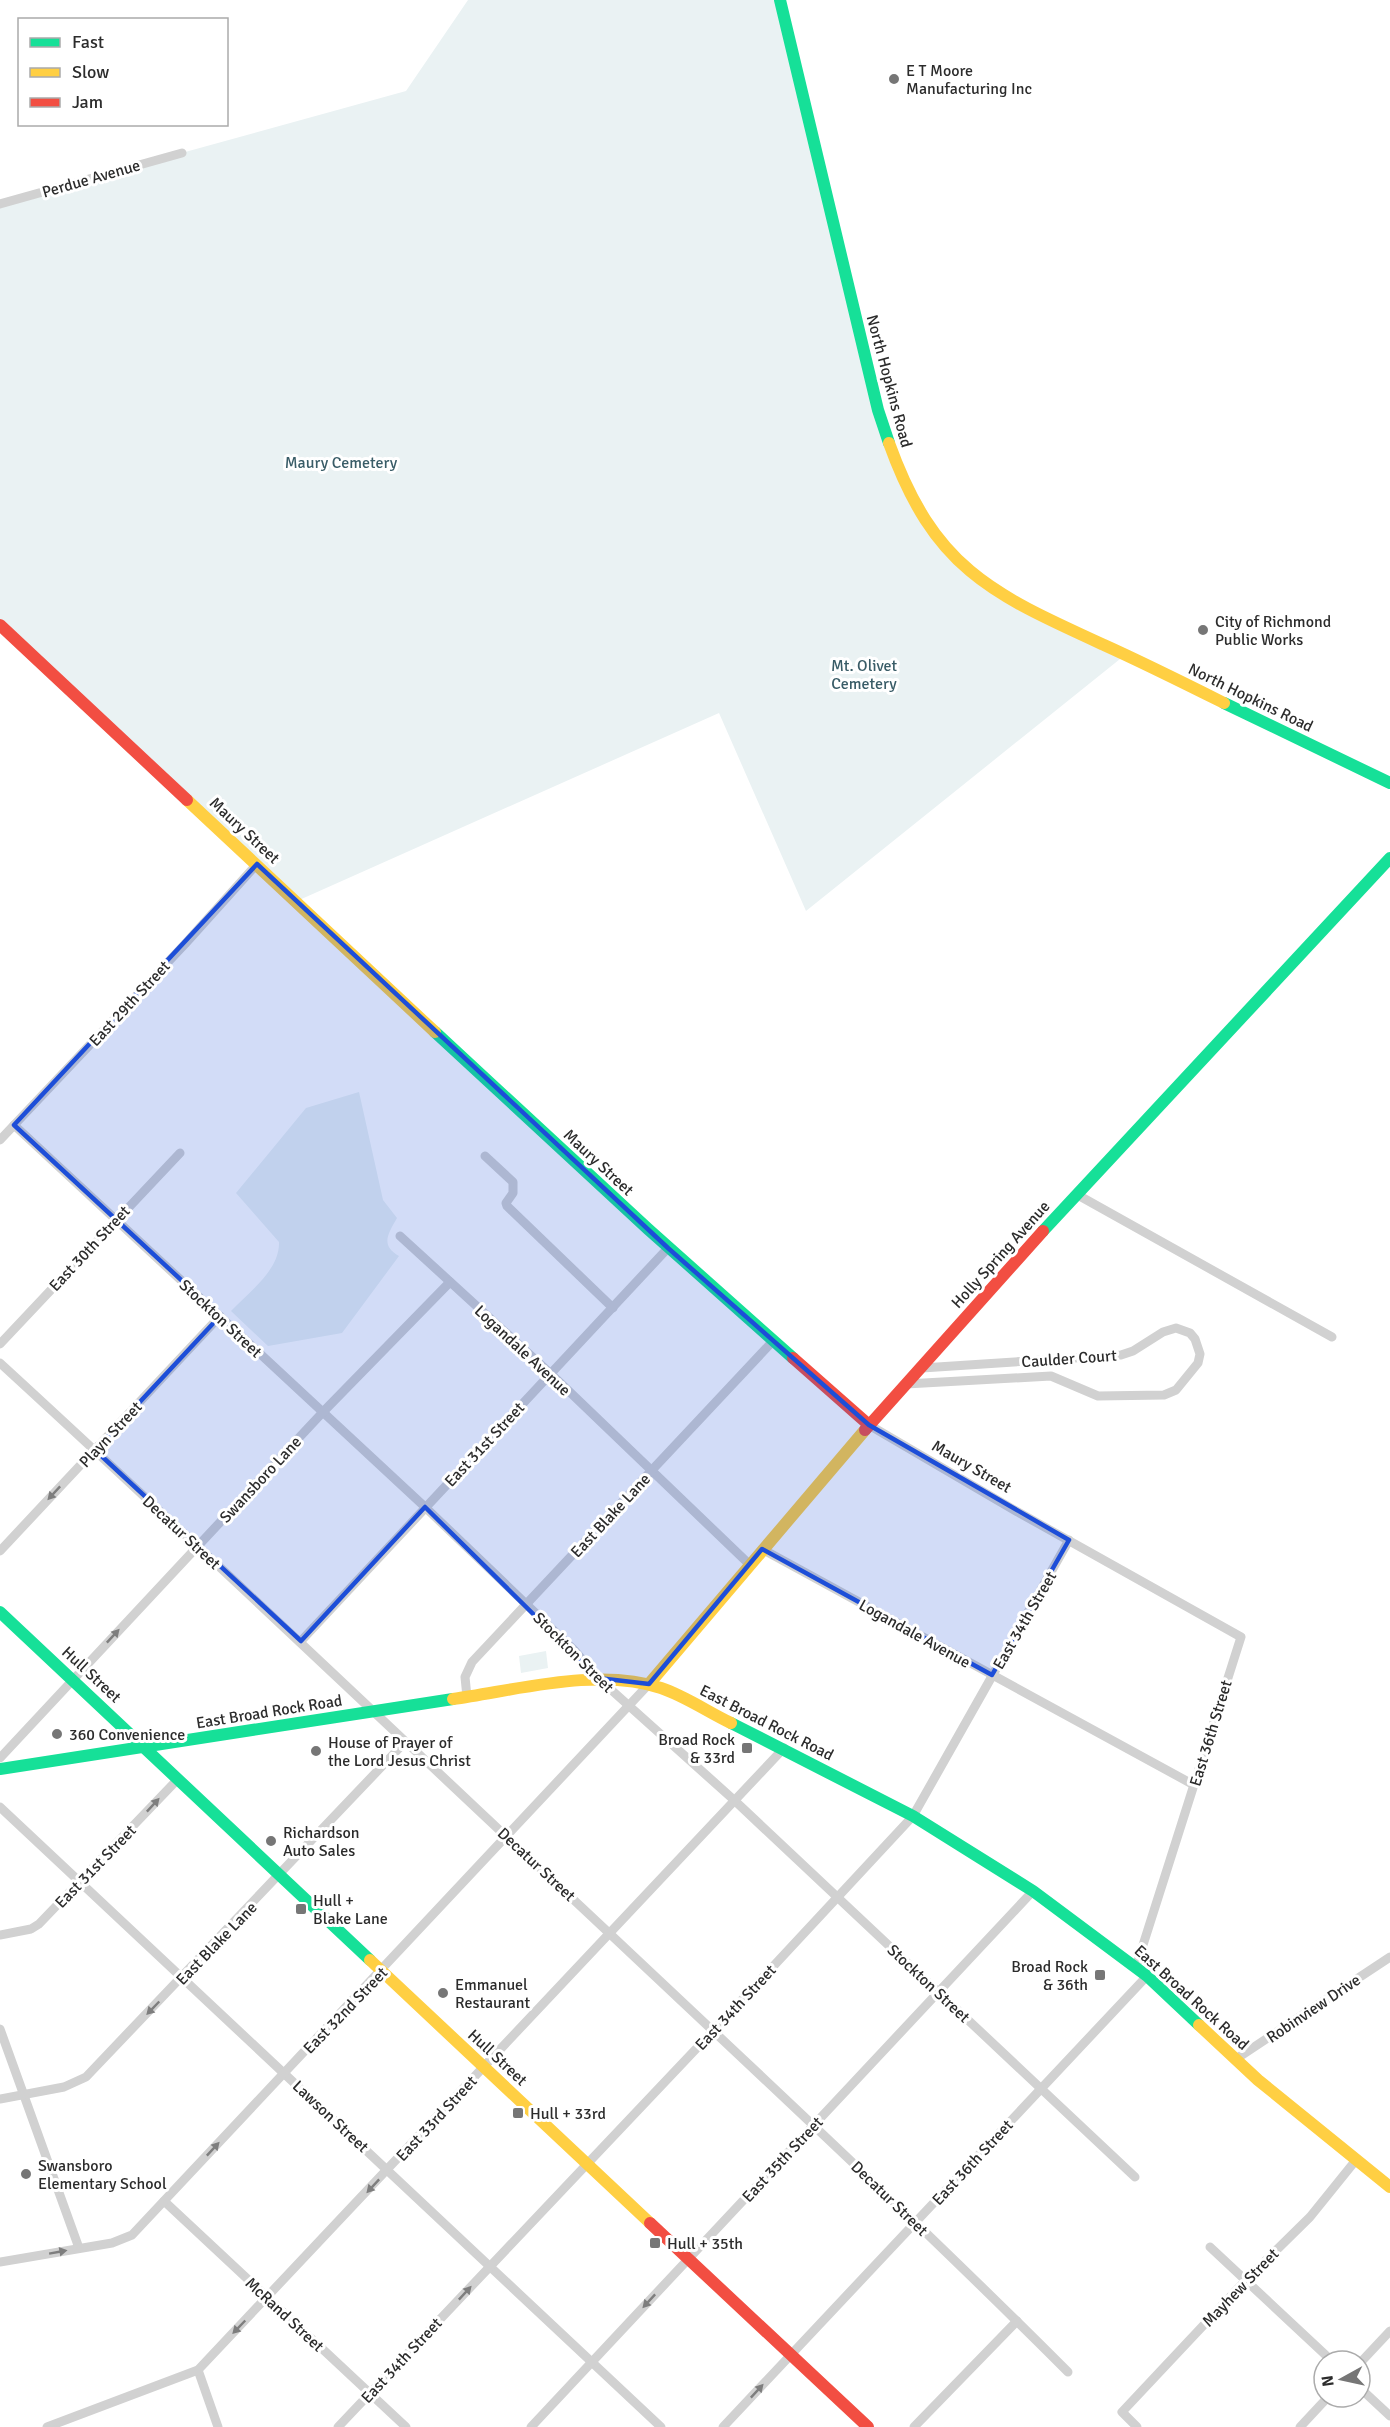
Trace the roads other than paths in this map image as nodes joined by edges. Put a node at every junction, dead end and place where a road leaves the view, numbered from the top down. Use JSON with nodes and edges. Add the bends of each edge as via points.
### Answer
{"nodes":[{"id":1,"x":780,"y":0,"type":"edge"},
{"id":2,"x":182,"y":153,"type":"dead end"},
{"id":3,"x":0,"y":204,"type":"edge"},
{"id":4,"x":0,"y":625,"type":"edge"},
{"id":5,"x":1390,"y":783,"type":"edge"},
{"id":6,"x":1390,"y":858,"type":"edge"},
{"id":7,"x":257,"y":864,"type":"junction"},
{"id":8,"x":14,"y":1125,"type":"junction"},
{"id":9,"x":0,"y":1140,"type":"edge"},
{"id":10,"x":180,"y":1153,"type":"dead end"},
{"id":11,"x":485,"y":1156,"type":"dead end"},
{"id":12,"x":1076,"y":1194,"type":"junction"},
{"id":13,"x":115,"y":1220,"type":"junction"},
{"id":14,"x":400,"y":1236,"type":"dead end"},
{"id":15,"x":668,"y":1248,"type":"junction"},
{"id":16,"x":450,"y":1282,"type":"junction"},
{"id":17,"x":613,"y":1308,"type":"junction"},
{"id":18,"x":220,"y":1316,"type":"junction"},
{"id":19,"x":1332,"y":1336,"type":"dead end"},
{"id":20,"x":772,"y":1341,"type":"junction"},
{"id":21,"x":0,"y":1344,"type":"edge"},
{"id":22,"x":0,"y":1363,"type":"edge"},
{"id":23,"x":922,"y":1368,"type":"junction"},
{"id":24,"x":551,"y":1374,"type":"junction"},
{"id":25,"x":906,"y":1384,"type":"junction"},
{"id":26,"x":323,"y":1412,"type":"junction"},
{"id":27,"x":869,"y":1425,"type":"junction"},
{"id":28,"x":95,"y":1450,"type":"junction"},
{"id":29,"x":650,"y":1471,"type":"junction"},
{"id":30,"x":425,"y":1507,"type":"junction"},
{"id":31,"x":1069,"y":1540,"type":"junction"},
{"id":32,"x":197,"y":1546,"type":"junction"},
{"id":33,"x":762,"y":1549,"type":"junction"},
{"id":34,"x":0,"y":1551,"type":"edge"},
{"id":35,"x":748,"y":1564,"type":"junction"},
{"id":36,"x":527,"y":1605,"type":"junction"},
{"id":37,"x":0,"y":1612,"type":"edge"},
{"id":38,"x":1241,"y":1637,"type":"joint"},
{"id":39,"x":301,"y":1641,"type":"junction"},
{"id":40,"x":992,"y":1675,"type":"junction"},
{"id":41,"x":598,"y":1678,"type":"junction"},
{"id":42,"x":72,"y":1679,"type":"junction"},
{"id":43,"x":649,"y":1684,"type":"junction"},
{"id":44,"x":467,"y":1697,"type":"junction"},
{"id":45,"x":630,"y":1706,"type":"junction"},
{"id":46,"x":373,"y":1712,"type":"junction"},
{"id":47,"x":405,"y":1742,"type":"junction"},
{"id":48,"x":145,"y":1748,"type":"junction"},
{"id":49,"x":784,"y":1748,"type":"junction"},
{"id":50,"x":0,"y":1758,"type":"edge"},
{"id":51,"x":0,"y":1769,"type":"edge"},
{"id":52,"x":178,"y":1779,"type":"junction"},
{"id":53,"x":1194,"y":1785,"type":"junction"},
{"id":54,"x":734,"y":1800,"type":"junction"},
{"id":55,"x":0,"y":1807,"type":"edge"},
{"id":56,"x":913,"y":1816,"type":"junction"},
{"id":57,"x":508,"y":1837,"type":"junction"},
{"id":58,"x":281,"y":1875,"type":"junction"},
{"id":59,"x":81,"y":1882,"type":"junction"},
{"id":60,"x":1033,"y":1891,"type":"junction"},
{"id":61,"x":836,"y":1897,"type":"junction"},
{"id":62,"x":609,"y":1933,"type":"junction"},
{"id":63,"x":0,"y":1935,"type":"edge"},
{"id":64,"x":1390,"y":1957,"type":"edge"},
{"id":65,"x":1136,"y":1967,"type":"junction"},
{"id":66,"x":382,"y":1971,"type":"junction"},
{"id":67,"x":1147,"y":1976,"type":"junction"},
{"id":68,"x":182,"y":1977,"type":"junction"},
{"id":69,"x":939,"y":1992,"type":"junction"},
{"id":70,"x":0,"y":2029,"type":"edge"},
{"id":71,"x":714,"y":2030,"type":"junction"},
{"id":72,"x":1236,"y":2059,"type":"junction"},
{"id":73,"x":484,"y":2066,"type":"junction"},
{"id":74,"x":284,"y":2073,"type":"junction"},
{"id":75,"x":1041,"y":2088,"type":"junction"},
{"id":76,"x":24,"y":2095,"type":"junction"},
{"id":77,"x":0,"y":2099,"type":"edge"},
{"id":78,"x":814,"y":2125,"type":"junction"},
{"id":79,"x":1356,"y":2160,"type":"junction"},
{"id":80,"x":586,"y":2163,"type":"junction"},
{"id":81,"x":387,"y":2170,"type":"junction"},
{"id":82,"x":1135,"y":2177,"type":"dead end"},
{"id":83,"x":1390,"y":2187,"type":"edge"},
{"id":84,"x":164,"y":2201,"type":"junction"},
{"id":85,"x":916,"y":2222,"type":"junction"},
{"id":86,"x":1210,"y":2247,"type":"dead end"},
{"id":87,"x":79,"y":2248,"type":"junction"},
{"id":88,"x":688,"y":2258,"type":"junction"},
{"id":89,"x":0,"y":2262,"type":"edge"},
{"id":90,"x":490,"y":2266,"type":"junction"},
{"id":91,"x":1245,"y":2280,"type":"junction"},
{"id":92,"x":268,"y":2297,"type":"junction"},
{"id":93,"x":1017,"y":2320,"type":"junction"},
{"id":94,"x":1390,"y":2331,"type":"edge"},
{"id":95,"x":1319,"y":2349,"type":"edge"},
{"id":96,"x":1372,"y":2350,"type":"edge"},
{"id":97,"x":791,"y":2354,"type":"junction"},
{"id":98,"x":592,"y":2362,"type":"junction"},
{"id":99,"x":198,"y":2370,"type":"junction"},
{"id":100,"x":1068,"y":2372,"type":"dead end"},
{"id":101,"x":370,"y":2393,"type":"junction"},
{"id":102,"x":1372,"y":2399,"type":"edge"},
{"id":103,"x":1317,"y":2409,"type":"edge"},
{"id":104,"x":1390,"y":2416,"type":"edge"},
{"id":105,"x":47,"y":2427,"type":"edge"},
{"id":106,"x":218,"y":2427,"type":"edge"},
{"id":107,"x":338,"y":2427,"type":"edge"},
{"id":108,"x":406,"y":2427,"type":"edge"},
{"id":109,"x":531,"y":2427,"type":"edge"},
{"id":110,"x":661,"y":2427,"type":"edge"},
{"id":111,"x":723,"y":2427,"type":"edge"},
{"id":112,"x":868,"y":2427,"type":"edge"},
{"id":113,"x":914,"y":2427,"type":"edge"},
{"id":114,"x":1137,"y":2427,"type":"edge"},
{"id":115,"x":1300,"y":2427,"type":"edge"}],
"edges":[{"from":1,"to":5,"type":"main road","name":"North Hopkins Road","via":[[878,410],[911,497],[935,534],[963,566],[1004,596]]},
{"from":2,"to":3,"type":"street","name":"Perdue Avenue"},
{"from":4,"to":7,"type":"main road","name":"Maury Street"},
{"from":6,"to":12,"type":"main road","name":"Holly Spring Avenue"},
{"from":7,"to":8,"type":"street","name":"East 29th Street"},
{"from":7,"to":15,"type":"main road","name":"Maury Street"},
{"from":8,"to":9,"type":"street","name":"East 29th Street"},
{"from":8,"to":13,"type":"street","name":"Stockton Street"},
{"from":10,"to":13,"type":"street","name":"East 30th Street"},
{"from":11,"to":17,"type":"street","via":[[513,1182],[507,1206]]},
{"from":12,"to":19,"type":"street"},
{"from":12,"to":23,"type":"main road","name":"Holly Spring Avenue"},
{"from":13,"to":18,"type":"street","name":"Stockton Street"},
{"from":13,"to":21,"type":"street","name":"East 30th Street"},
{"from":14,"to":16,"type":"street","name":"Logandale Avenue"},
{"from":15,"to":17,"type":"street","name":"East 31st Street"},
{"from":15,"to":20,"type":"main road","name":"Maury Street"},
{"from":16,"to":24,"type":"street","name":"Logandale Avenue"},
{"from":16,"to":26,"type":"street","name":"Swansboro Lane"},
{"from":17,"to":24,"type":"street","name":"East 31st Street"},
{"from":18,"to":26,"type":"street","name":"Stockton Street"},
{"from":18,"to":28,"type":"street","name":"Playn Street"},
{"from":20,"to":27,"type":"main road","name":"Maury Street"},
{"from":20,"to":29,"type":"street","name":"East Blake Lane"},
{"from":22,"to":28,"type":"street","name":"Decatur Street"},
{"from":23,"to":25,"type":"main road","name":"Holly Spring Avenue"},
{"from":23,"to":25,"type":"street","name":"Caulder Court","via":[[1121,1355],[1176,1328],[1190,1333],[1200,1354],[1198,1363],[1176,1390],[1164,1395],[1098,1396],[1051,1376]]},
{"from":24,"to":29,"type":"street","name":"Logandale Avenue"},
{"from":24,"to":30,"type":"street","name":"East 31st Street"},
{"from":25,"to":27,"type":"main road","name":"Holly Spring Avenue"},
{"from":26,"to":30,"type":"street","name":"Stockton Street"},
{"from":26,"to":32,"type":"street","name":"Swansboro Lane"},
{"from":27,"to":31,"type":"street","name":"Maury Street"},
{"from":27,"to":33,"type":"main road","name":"Holly Spring Avenue"},
{"from":28,"to":32,"type":"street","name":"Decatur Street"},
{"from":28,"to":34,"type":"street","name":"Playn Street","one_way":true},
{"from":29,"to":35,"type":"street","name":"Logandale Avenue"},
{"from":29,"to":36,"type":"street","name":"East Blake Lane"},
{"from":30,"to":36,"type":"street","name":"Stockton Street"},
{"from":30,"to":39,"type":"street","name":"East 31st Street"},
{"from":31,"to":38,"type":"street","name":"Maury Street"},
{"from":31,"to":40,"type":"street","name":"East 34th Street"},
{"from":32,"to":39,"type":"street","name":"Decatur Street"},
{"from":42,"to":32,"type":"street","name":"Swansboro Lane","one_way":true},
{"from":33,"to":35,"type":"main road","name":"Holly Spring Avenue"},
{"from":33,"to":40,"type":"street","name":"Logandale Avenue"},
{"from":35,"to":43,"type":"main road","name":"Holly Spring Avenue"},
{"from":36,"to":41,"type":"street","name":"Stockton Street"},
{"from":36,"to":44,"type":"street","name":"East Blake Lane","via":[[472,1662],[465,1677]]},
{"from":37,"to":42,"type":"main road","name":"Hull Street"},
{"from":38,"to":53,"type":"street","name":"East 36th Street"},
{"from":39,"to":46,"type":"street","name":"Decatur Street"},
{"from":40,"to":53,"type":"street","name":"Logandale Avenue"},
{"from":40,"to":56,"type":"street","name":"East 34th Street"},
{"from":41,"to":43,"type":"main road","name":"East Broad Rock Road"},
{"from":41,"to":44,"type":"main road","name":"East Broad Rock Road"},
{"from":41,"to":45,"type":"street","name":"Stockton Street"},
{"from":42,"to":48,"type":"main road","name":"Hull Street"},
{"from":42,"to":50,"type":"street","name":"Swansboro Lane"},
{"from":43,"to":45,"type":"street","name":"East 32nd Street"},
{"from":43,"to":49,"type":"main road","name":"East Broad Rock Road","via":[[675,1693]]},
{"from":44,"to":46,"type":"main road","name":"East Broad Rock Road"},
{"from":45,"to":54,"type":"street","name":"Stockton Street"},
{"from":45,"to":57,"type":"street","name":"East 32nd Street"},
{"from":46,"to":47,"type":"street","name":"Decatur Street"},
{"from":46,"to":48,"type":"main road","name":"East Broad Rock Road"},
{"from":47,"to":57,"type":"street","name":"Decatur Street"},
{"from":47,"to":58,"type":"street","name":"East Blake Lane"},
{"from":48,"to":51,"type":"main road","name":"East Broad Rock Road"},
{"from":48,"to":52,"type":"main road","name":"Hull Street"},
{"from":49,"to":54,"type":"street","name":"East 33rd Street"},
{"from":49,"to":56,"type":"main road","name":"East Broad Rock Road"},
{"from":52,"to":58,"type":"main road","name":"Hull Street"},
{"from":59,"to":52,"type":"street","name":"East 31st Street","one_way":true},
{"from":53,"to":65,"type":"street","name":"East 36th Street"},
{"from":54,"to":61,"type":"street","name":"Stockton Street"},
{"from":54,"to":62,"type":"street","name":"East 33rd Street"},
{"from":55,"to":59,"type":"street","name":"Lawson Street"},
{"from":56,"to":60,"type":"main road","name":"East Broad Rock Road"},
{"from":56,"to":61,"type":"street","name":"East 34th Street"},
{"from":57,"to":62,"type":"street","name":"Decatur Street"},
{"from":57,"to":66,"type":"street","name":"East 32nd Street"},
{"from":58,"to":66,"type":"main road","name":"Hull Street"},
{"from":58,"to":68,"type":"street","name":"East Blake Lane"},
{"from":59,"to":63,"type":"street","name":"East 31st Street","via":[[31,1929]]},
{"from":59,"to":68,"type":"street","name":"Lawson Street"},
{"from":60,"to":65,"type":"main road","name":"East Broad Rock Road"},
{"from":60,"to":69,"type":"street","name":"East 35th Street"},
{"from":61,"to":69,"type":"street","name":"Stockton Street"},
{"from":61,"to":71,"type":"street","name":"East 34th Street"},
{"from":62,"to":71,"type":"street","name":"Decatur Street"},
{"from":62,"to":73,"type":"street","name":"East 33rd Street"},
{"from":64,"to":72,"type":"street","name":"Robinview Drive"},
{"from":65,"to":67,"type":"main road","name":"East Broad Rock Road"},
{"from":66,"to":73,"type":"main road","name":"Hull Street"},
{"from":66,"to":74,"type":"street","name":"East 32nd Street"},
{"from":67,"to":72,"type":"main road","name":"East Broad Rock Road"},
{"from":67,"to":75,"type":"street","name":"East 36th Street"},
{"from":68,"to":74,"type":"street","name":"Lawson Street"},
{"from":68,"to":76,"type":"street","name":"East Blake Lane","one_way":true,"via":[[80,2082]]},
{"from":69,"to":75,"type":"street","name":"Stockton Street"},
{"from":69,"to":78,"type":"street","name":"East 35th Street"},
{"from":70,"to":76,"type":"street"},
{"from":71,"to":78,"type":"street","name":"Decatur Street"},
{"from":71,"to":80,"type":"street","name":"East 34th Street"},
{"from":72,"to":79,"type":"main road","name":"East Broad Rock Road"},
{"from":73,"to":80,"type":"main road","name":"Hull Street"},
{"from":73,"to":81,"type":"street","name":"East 33rd Street"},
{"from":74,"to":81,"type":"street","name":"Lawson Street"},
{"from":84,"to":74,"type":"street","name":"East 32nd Street","one_way":true},
{"from":75,"to":82,"type":"street","name":"Stockton Street"},
{"from":75,"to":85,"type":"street","name":"East 36th Street"},
{"from":76,"to":77,"type":"street","name":"East Blake Lane"},
{"from":76,"to":87,"type":"street"},
{"from":78,"to":85,"type":"street","name":"Decatur Street"},
{"from":78,"to":88,"type":"street","name":"East 35th Street"},
{"from":79,"to":83,"type":"main road","name":"East Broad Rock Road"},
{"from":79,"to":91,"type":"street","name":"Mayhew Street","via":[[1310,2217]]},
{"from":80,"to":88,"type":"main road","name":"Hull Street"},
{"from":80,"to":90,"type":"street","name":"East 34th Street"},
{"from":81,"to":90,"type":"street","name":"Lawson Street"},
{"from":81,"to":92,"type":"street","name":"East 33rd Street","one_way":true},
{"from":84,"to":87,"type":"street","name":"East 32nd Street","via":[[127,2239]]},
{"from":84,"to":92,"type":"street","name":"McRand Street"},
{"from":85,"to":93,"type":"street","name":"Decatur Street"},
{"from":85,"to":97,"type":"street","name":"East 36th Street"},
{"from":86,"to":91,"type":"street"},
{"from":89,"to":87,"type":"street","name":"East 32nd Street","one_way":true},
{"from":88,"to":97,"type":"main road","name":"Hull Street"},
{"from":88,"to":98,"type":"street","name":"East 35th Street","one_way":true},
{"from":90,"to":98,"type":"street","name":"Lawson Street"},
{"from":101,"to":90,"type":"street","name":"East 34th Street","one_way":true},
{"from":91,"to":95,"type":"street"},
{"from":91,"to":114,"type":"street","name":"Mayhew Street","via":[[1122,2412]]},
{"from":92,"to":99,"type":"street","name":"East 33rd Street","one_way":true},
{"from":92,"to":101,"type":"street","name":"McRand Street"},
{"from":93,"to":100,"type":"street","name":"Decatur Street"},
{"from":93,"to":113,"type":"street"},
{"from":94,"to":96,"type":"street"},
{"from":111,"to":97,"type":"street","name":"East 36th Street","one_way":true},
{"from":97,"to":112,"type":"main road","name":"Hull Street"},
{"from":98,"to":109,"type":"street","name":"East 35th Street"},
{"from":98,"to":110,"type":"street","name":"Lawson Street"},
{"from":99,"to":105,"type":"street","name":"East 33rd Street"},
{"from":99,"to":106,"type":"street"},
{"from":101,"to":107,"type":"street","name":"East 34th Street"},
{"from":101,"to":108,"type":"street","name":"McRand Street"},
{"from":102,"to":104,"type":"street"},
{"from":103,"to":115,"type":"street"}]}
